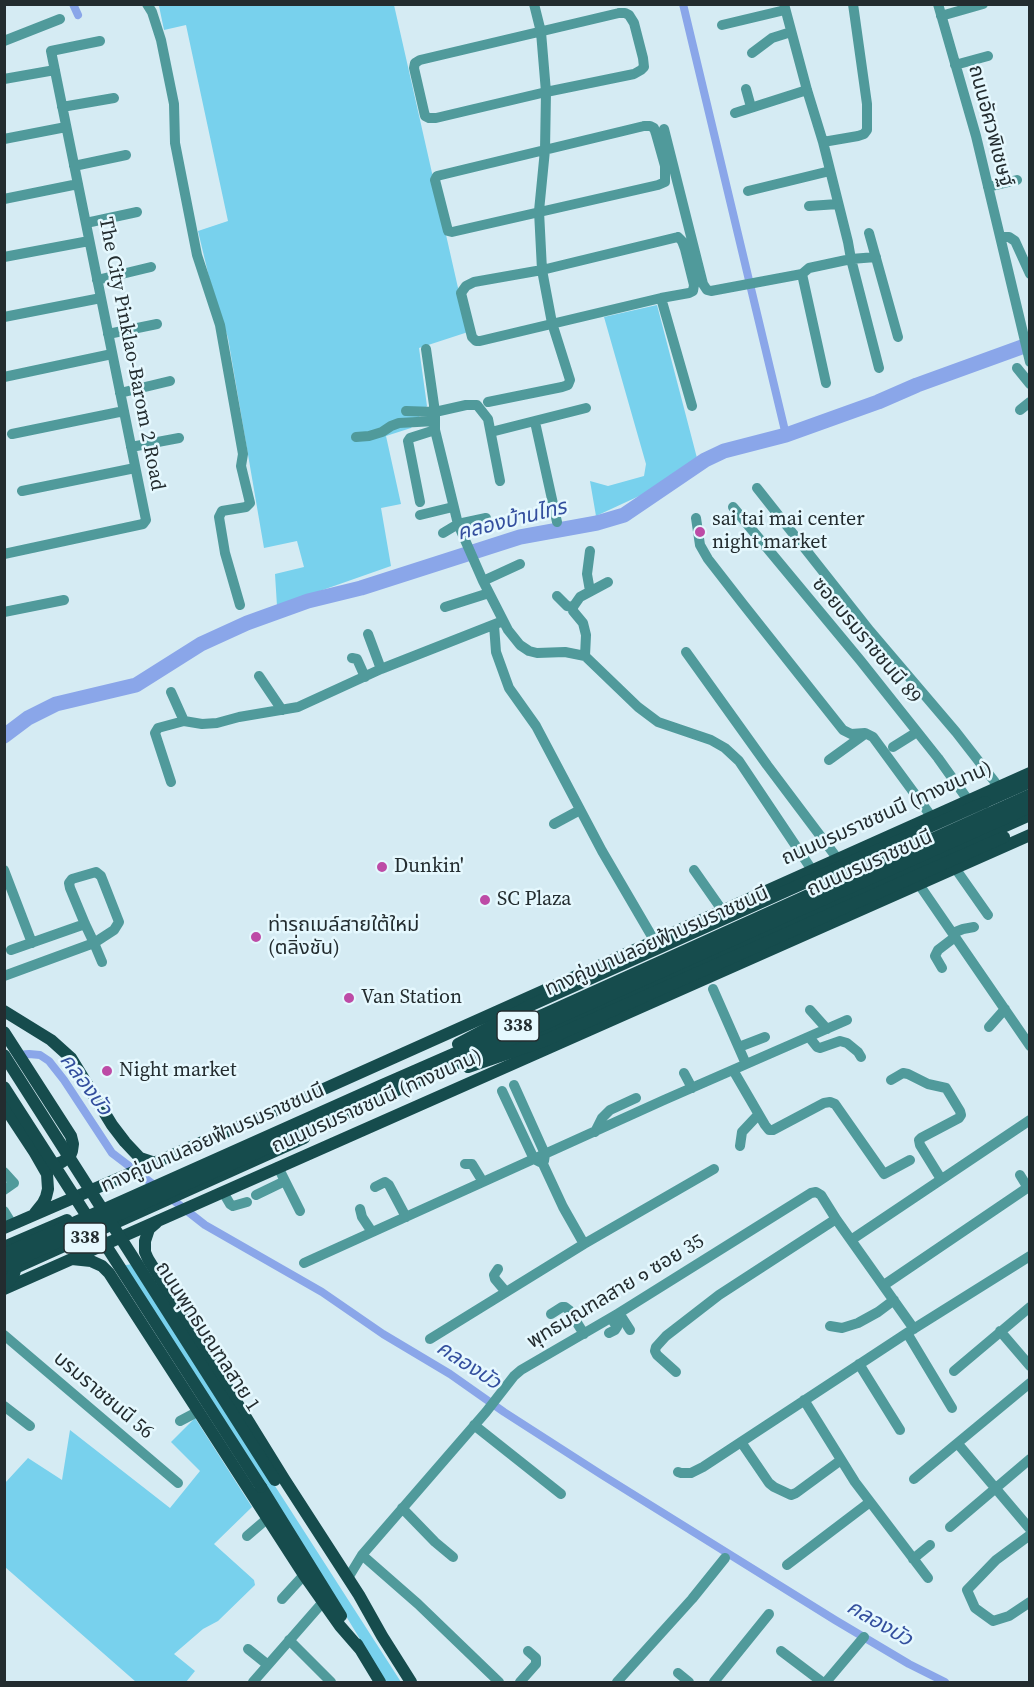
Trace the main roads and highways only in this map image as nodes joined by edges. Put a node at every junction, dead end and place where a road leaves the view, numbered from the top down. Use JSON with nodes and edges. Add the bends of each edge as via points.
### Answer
{"nodes":[{"id":1,"x":1029,"y":773,"type":"edge"},
{"id":2,"x":1029,"y":782,"type":"edge"},
{"id":3,"x":1029,"y":790,"type":"edge"},
{"id":4,"x":1029,"y":795,"type":"edge"},
{"id":5,"x":1029,"y":807,"type":"edge"},
{"id":6,"x":1029,"y":815,"type":"edge"},
{"id":7,"x":1029,"y":826,"type":"edge"},
{"id":8,"x":1029,"y":835,"type":"edge"},
{"id":9,"x":4,"y":1011,"type":"edge"},
{"id":10,"x":6,"y":1034,"type":"edge"},
{"id":11,"x":4,"y":1055,"type":"edge"},
{"id":12,"x":4,"y":1087,"type":"edge"},
{"id":13,"x":382,"y":1091,"type":"junction"},
{"id":14,"x":4,"y":1106,"type":"edge"},
{"id":15,"x":35,"y":1153,"type":"junction"},
{"id":16,"x":155,"y":1163,"type":"junction"},
{"id":17,"x":32,"y":1216,"type":"junction"},
{"id":18,"x":157,"y":1221,"type":"junction"},
{"id":19,"x":8,"y":1226,"type":"edge"},
{"id":20,"x":4,"y":1246,"type":"edge"},
{"id":21,"x":4,"y":1254,"type":"edge"},
{"id":22,"x":72,"y":1259,"type":"junction"},
{"id":23,"x":4,"y":1266,"type":"edge"},
{"id":24,"x":155,"y":1271,"type":"junction"},
{"id":25,"x":4,"y":1274,"type":"edge"},
{"id":26,"x":4,"y":1287,"type":"edge"},
{"id":27,"x":121,"y":1291,"type":"junction"},
{"id":28,"x":382,"y":1636,"type":"junction"},
{"id":29,"x":360,"y":1649,"type":"junction"},
{"id":30,"x":380,"y":1683,"type":"edge"},
{"id":31,"x":411,"y":1683,"type":"edge"}],
"edges":[{"from":1,"to":16,"type":"main road","name":"ถนนบรมราชชนนี (ทางขนาน)","number":"338"},
{"from":2,"to":13,"type":"main road","bridge":true,"via":[[529,1006]]},
{"from":3,"to":20,"type":"main road","name":"ถนนบรมราชชนนี","number":"338"},
{"from":4,"to":13,"type":"main road","name":"ทางคู่ขนานลอยฟ้าบรมราชชนนี","number":"338","bridge":true},
{"from":5,"to":13,"type":"main road","name":"ทางคู่ขนานลอยฟ้าบรมราชชนนี","number":"338","bridge":true,"via":[[551,1023]]},
{"from":6,"to":25,"type":"main road","name":"ถนนบรมราชชนนี","number":"338"},
{"from":7,"to":13,"type":"main road","bridge":true,"via":[[544,1041]]},
{"from":8,"to":18,"type":"main road","name":"ถนนบรมราชชนนี (ทางขนาน)","number":"338"},
{"from":9,"to":16,"type":"main road","via":[[51,1040],[71,1058],[125,1142],[140,1158]]},
{"from":10,"to":15,"type":"main road","via":[[73,1144],[70,1156],[56,1164],[48,1164]]},
{"from":11,"to":28,"type":"main road","name":"ถนนพุทธมณฑลสาย 1","bridge":true,"via":[[275,1480]]},
{"from":12,"to":29,"type":"main road","name":"ถนนพุทธมณฑลสาย 1","bridge":true,"via":[[261,1487]]},
{"from":13,"to":21,"type":"main road","name":"ทางคู่ขนานลอยฟ้าบรมราชชนนี","number":"338","bridge":true},
{"from":13,"to":23,"type":"main road","name":"ทางคู่ขนานลอยฟ้าบรมราชชนนี","number":"338","bridge":true,"via":[[219,1171]]},
{"from":14,"to":15,"type":"main road"},
{"from":15,"to":17,"type":"main road","via":[[47,1174],[48,1189]]},
{"from":16,"to":17,"type":"main road","name":"ถนนบรมราชชนนี (ทางขนาน)","number":"338"},
{"from":17,"to":19,"type":"main road","name":"ถนนบรมราชชนนี (ทางขนาน)","number":"338"},
{"from":18,"to":22,"type":"main road","name":"ถนนบรมราชชนนี (ทางขนาน)","number":"338"},
{"from":18,"to":24,"type":"main road","name":"ถนนพุทธมณฑลสาย 1","via":[[145,1241],[145,1252]]},
{"from":20,"to":26,"type":"main road","bridge":true,"via":[[12,1252],[16,1266]]},
{"from":22,"to":26,"type":"main road","name":"ถนนบรมราชชนนี (ทางขนาน)","number":"338"},
{"from":22,"to":27,"type":"main road","name":"ถนนพุทธมณฑลสาย 1","via":[[102,1266]]},
{"from":24,"to":27,"type":"main road","via":[[135,1257],[119,1262],[114,1271]]},
{"from":24,"to":28,"type":"main road","name":"ถนนพุทธมณฑลสาย 1"},
{"from":27,"to":29,"type":"main road","name":"ถนนพุทธมณฑลสาย 1","via":[[304,1575]]},
{"from":28,"to":31,"type":"main road","name":"ถนนพุทธมณฑลสาย 1"},
{"from":29,"to":30,"type":"main road","name":"ถนนพุทธมณฑลสาย 1"}]}
